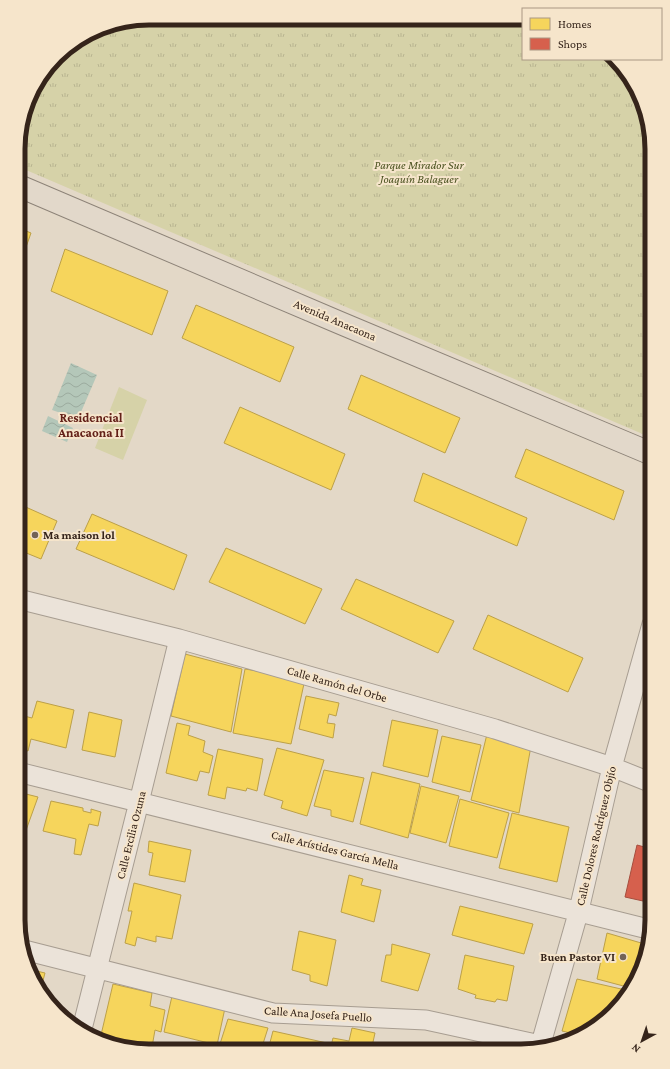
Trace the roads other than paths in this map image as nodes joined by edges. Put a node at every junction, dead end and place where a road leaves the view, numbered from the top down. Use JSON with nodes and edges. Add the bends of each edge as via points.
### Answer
{"nodes":[{"id":1,"x":25,"y":189,"type":"edge"},
{"id":2,"x":645,"y":451,"type":"edge"},
{"id":3,"x":25,"y":601,"type":"edge"},
{"id":4,"x":179,"y":639,"type":"junction"},
{"id":5,"x":645,"y":649,"type":"edge"},
{"id":6,"x":612,"y":767,"type":"junction"},
{"id":7,"x":25,"y":774,"type":"edge"},
{"id":8,"x":645,"y":780,"type":"edge"},
{"id":9,"x":139,"y":802,"type":"junction"},
{"id":10,"x":579,"y":910,"type":"junction"},
{"id":11,"x":645,"y":928,"type":"edge"},
{"id":12,"x":29,"y":951,"type":"edge"},
{"id":13,"x":98,"y":968,"type":"junction"},
{"id":14,"x":83,"y":1024,"type":"edge"},
{"id":15,"x":543,"y":1042,"type":"edge"},
{"id":16,"x":532,"y":1044,"type":"edge"}],
"edges":[{"from":1,"to":2,"type":"main road","name":"Avenida Anacaona"},
{"from":3,"to":4,"type":"street","name":"Calle Ramón del Orbe"},
{"from":4,"to":6,"type":"street","name":"Calle Ramón del Orbe","via":[[495,729]]},
{"from":4,"to":9,"type":"street","name":"Calle Ercilia Ozuna"},
{"from":5,"to":6,"type":"street","name":"Calle Dolores Rodríguez Objío"},
{"from":6,"to":8,"type":"street","name":"Calle Ramón del Orbe"},
{"from":6,"to":10,"type":"street","name":"Calle Dolores Rodríguez Objío"},
{"from":7,"to":9,"type":"street","name":"Calle Arístides García Mella"},
{"from":9,"to":10,"type":"street","name":"Calle Arístides García Mella"},
{"from":9,"to":13,"type":"street","name":"Calle Ercilia Ozuna"},
{"from":10,"to":11,"type":"street","name":"Calle Arístides García Mella"},
{"from":10,"to":15,"type":"street","name":"Calle Dolores Rodríguez Objío"},
{"from":12,"to":13,"type":"street","name":"Calle Ana Josefa Puello"},
{"from":13,"to":14,"type":"street","name":"Calle Ercilia Ozuna"},
{"from":13,"to":16,"type":"street","name":"Calle Ana Josefa Puello","via":[[272,1013],[426,1020]]}]}
